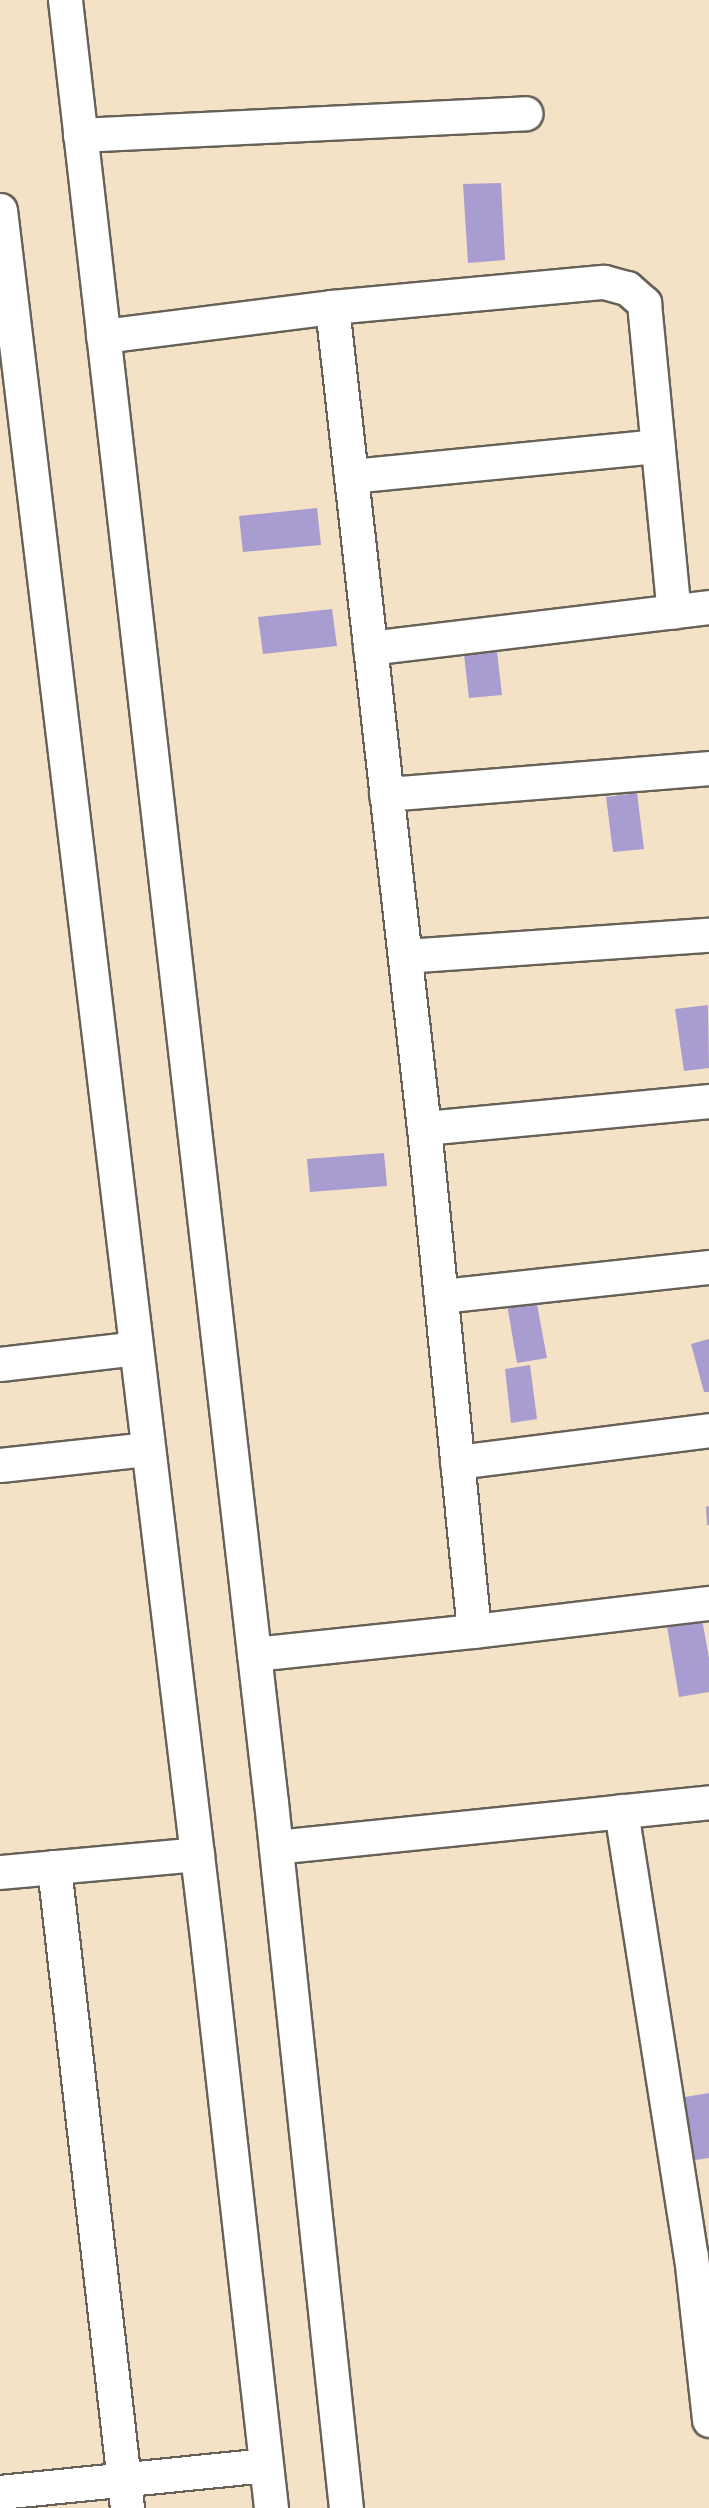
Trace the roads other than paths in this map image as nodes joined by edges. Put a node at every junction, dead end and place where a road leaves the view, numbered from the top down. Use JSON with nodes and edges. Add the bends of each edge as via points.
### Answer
{"nodes":[{"id":1,"x":64,"y":0,"type":"edge"},
{"id":2,"x":525,"y":113,"type":"dead end"},
{"id":3,"x":80,"y":135,"type":"junction"},
{"id":4,"x":0,"y":210,"type":"edge"},
{"id":5,"x":332,"y":307,"type":"junction"},
{"id":6,"x":103,"y":336,"type":"junction"},
{"id":7,"x":9,"y":358,"type":"edge"},
{"id":8,"x":658,"y":446,"type":"junction"},
{"id":9,"x":351,"y":476,"type":"junction"},
{"id":10,"x":709,"y":607,"type":"edge"},
{"id":11,"x":674,"y":612,"type":"junction"},
{"id":12,"x":370,"y":648,"type":"junction"},
{"id":13,"x":709,"y":768,"type":"edge"},
{"id":14,"x":386,"y":794,"type":"junction"},
{"id":15,"x":709,"y":935,"type":"edge"},
{"id":16,"x":405,"y":956,"type":"junction"},
{"id":17,"x":709,"y":1101,"type":"edge"},
{"id":18,"x":424,"y":1128,"type":"junction"},
{"id":19,"x":709,"y":1267,"type":"edge"},
{"id":20,"x":441,"y":1296,"type":"junction"},
{"id":21,"x":136,"y":1348,"type":"junction"},
{"id":22,"x":0,"y":1364,"type":"edge"},
{"id":23,"x":709,"y":1430,"type":"edge"},
{"id":24,"x":148,"y":1449,"type":"junction"},
{"id":25,"x":458,"y":1462,"type":"junction"},
{"id":26,"x":0,"y":1465,"type":"edge"},
{"id":27,"x":709,"y":1603,"type":"edge"},
{"id":28,"x":474,"y":1631,"type":"junction"},
{"id":29,"x":254,"y":1654,"type":"junction"},
{"id":30,"x":709,"y":1802,"type":"edge"},
{"id":31,"x":621,"y":1811,"type":"junction"},
{"id":32,"x":276,"y":1847,"type":"junction"},
{"id":33,"x":196,"y":1854,"type":"junction"},
{"id":34,"x":54,"y":1867,"type":"junction"},
{"id":35,"x":0,"y":1872,"type":"edge"},
{"id":36,"x":709,"y":2420,"type":"edge"},
{"id":37,"x":266,"y":2465,"type":"junction"},
{"id":38,"x":0,"y":2492,"type":"edge"},
{"id":39,"x":126,"y":2494,"type":"edge"},
{"id":40,"x":271,"y":2508,"type":"edge"},
{"id":41,"x":346,"y":2508,"type":"edge"}],
"edges":[{"from":1,"to":3,"type":"street"},
{"from":2,"to":3,"type":"street"},
{"from":3,"to":6,"type":"street"},
{"from":4,"to":7,"type":"street"},
{"from":5,"to":6,"type":"street"},
{"from":5,"to":8,"type":"street","via":[[604,282],[627,288],[644,303]]},
{"from":5,"to":9,"type":"street"},
{"from":6,"to":29,"type":"street"},
{"from":7,"to":21,"type":"street"},
{"from":8,"to":9,"type":"street"},
{"from":8,"to":11,"type":"street"},
{"from":9,"to":12,"type":"street"},
{"from":10,"to":11,"type":"street"},
{"from":11,"to":12,"type":"street"},
{"from":12,"to":14,"type":"street"},
{"from":13,"to":14,"type":"street"},
{"from":14,"to":16,"type":"street"},
{"from":15,"to":16,"type":"street"},
{"from":16,"to":18,"type":"street"},
{"from":17,"to":18,"type":"street"},
{"from":18,"to":20,"type":"street"},
{"from":19,"to":20,"type":"street"},
{"from":20,"to":25,"type":"street"},
{"from":21,"to":22,"type":"street"},
{"from":21,"to":24,"type":"street"},
{"from":23,"to":25,"type":"street"},
{"from":24,"to":26,"type":"street"},
{"from":24,"to":33,"type":"street"},
{"from":25,"to":28,"type":"street"},
{"from":27,"to":28,"type":"street"},
{"from":28,"to":29,"type":"street"},
{"from":29,"to":32,"type":"street"},
{"from":30,"to":31,"type":"street"},
{"from":31,"to":32,"type":"street"},
{"from":31,"to":36,"type":"street","via":[[691,2256]]},
{"from":32,"to":41,"type":"street"},
{"from":33,"to":34,"type":"street"},
{"from":33,"to":37,"type":"street"},
{"from":34,"to":35,"type":"street"},
{"from":34,"to":39,"type":"street"},
{"from":37,"to":39,"type":"street"},
{"from":37,"to":40,"type":"street"},
{"from":38,"to":39,"type":"street"}]}
